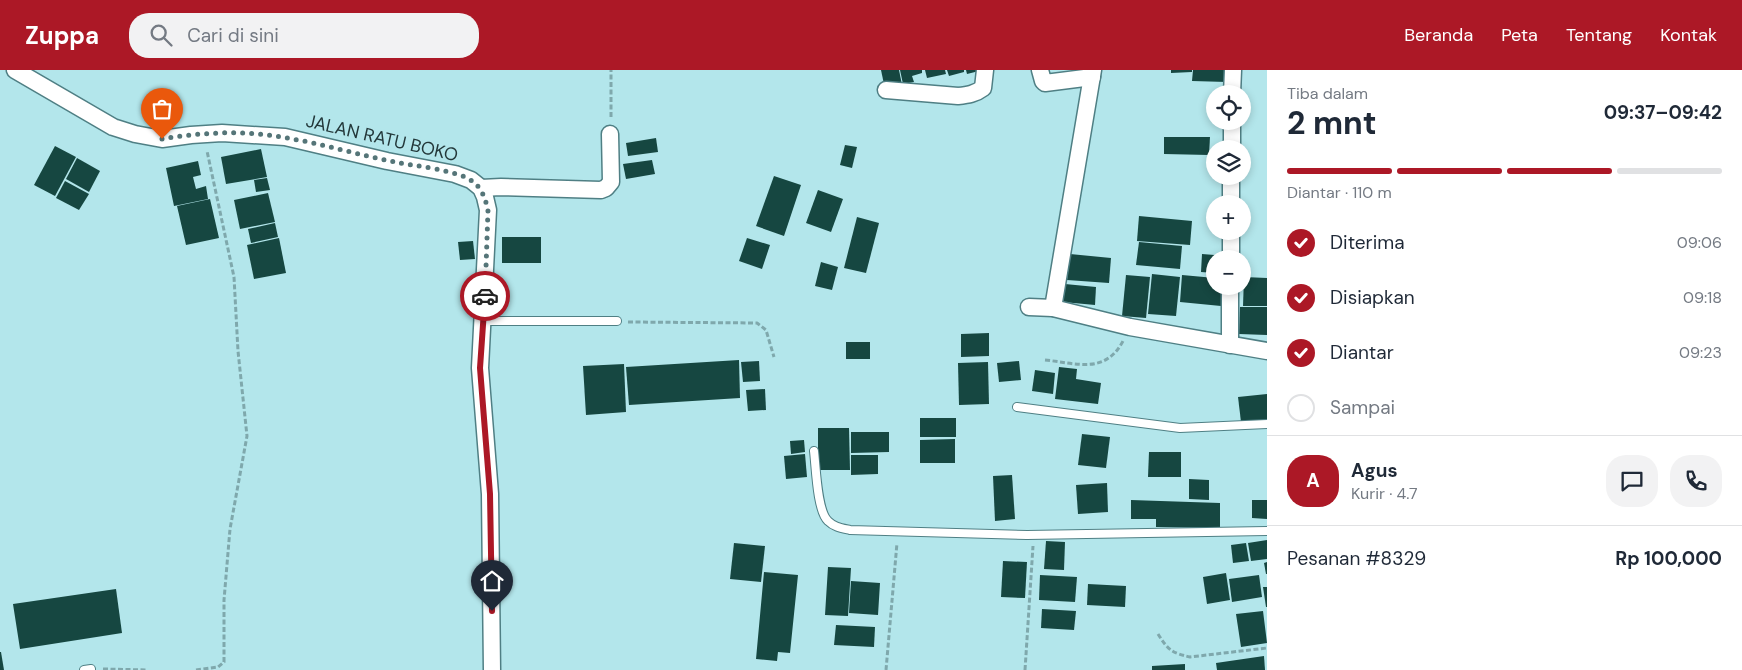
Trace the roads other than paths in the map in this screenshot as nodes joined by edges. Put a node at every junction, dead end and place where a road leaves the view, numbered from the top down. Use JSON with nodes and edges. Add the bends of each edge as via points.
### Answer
{"nodes":[{"id":1,"x":15,"y":70,"type":"edge"},
{"id":2,"x":985,"y":70,"type":"edge"},
{"id":3,"x":1040,"y":70,"type":"edge"},
{"id":4,"x":1233,"y":70,"type":"edge"},
{"id":5,"x":1093,"y":73,"type":"edge"},
{"id":6,"x":1232,"y":85,"type":"edge"},
{"id":7,"x":886,"y":90,"type":"dead end"},
{"id":8,"x":610,"y":134,"type":"road end"},
{"id":9,"x":480,"y":188,"type":"junction"},
{"id":10,"x":1230,"y":295,"type":"edge"},
{"id":11,"x":1029,"y":307,"type":"dead end"},
{"id":12,"x":1054,"y":308,"type":"junction"},
{"id":13,"x":483,"y":321,"type":"junction"},
{"id":14,"x":618,"y":322,"type":"road end"},
{"id":15,"x":1230,"y":345,"type":"junction"},
{"id":16,"x":1267,"y":351,"type":"edge"},
{"id":17,"x":1017,"y":407,"type":"dead end"},
{"id":18,"x":1267,"y":424,"type":"edge"},
{"id":19,"x":814,"y":451,"type":"dead end"},
{"id":20,"x":1267,"y":531,"type":"edge"},
{"id":21,"x":492,"y":670,"type":"edge"}],
"edges":[{"from":1,"to":9,"type":"street","name":"JALAN RATU BOKO","via":[[113,127],[135,134],[162,139],[246,133],[285,137],[455,174],[472,180]]},
{"from":2,"to":7,"type":"street","via":[[983,88],[967,95]]},
{"from":3,"to":5,"type":"street","via":[[1045,83]]},
{"from":4,"to":6,"type":"street"},
{"from":5,"to":12,"type":"street"},
{"from":8,"to":9,"type":"street","via":[[611,182],[606,188]]},
{"from":9,"to":13,"type":"street","via":[[488,210]]},
{"from":10,"to":15,"type":"street"},
{"from":11,"to":12,"type":"street"},
{"from":12,"to":15,"type":"street","via":[[1130,327]]},
{"from":13,"to":14,"type":"lane"},
{"from":13,"to":21,"type":"street","via":[[480,368],[490,494]]},
{"from":15,"to":16,"type":"street"},
{"from":17,"to":18,"type":"lane","via":[[1180,428]]},
{"from":19,"to":20,"type":"lane","via":[[821,509],[826,520],[850,530],[1034,535]]}]}
